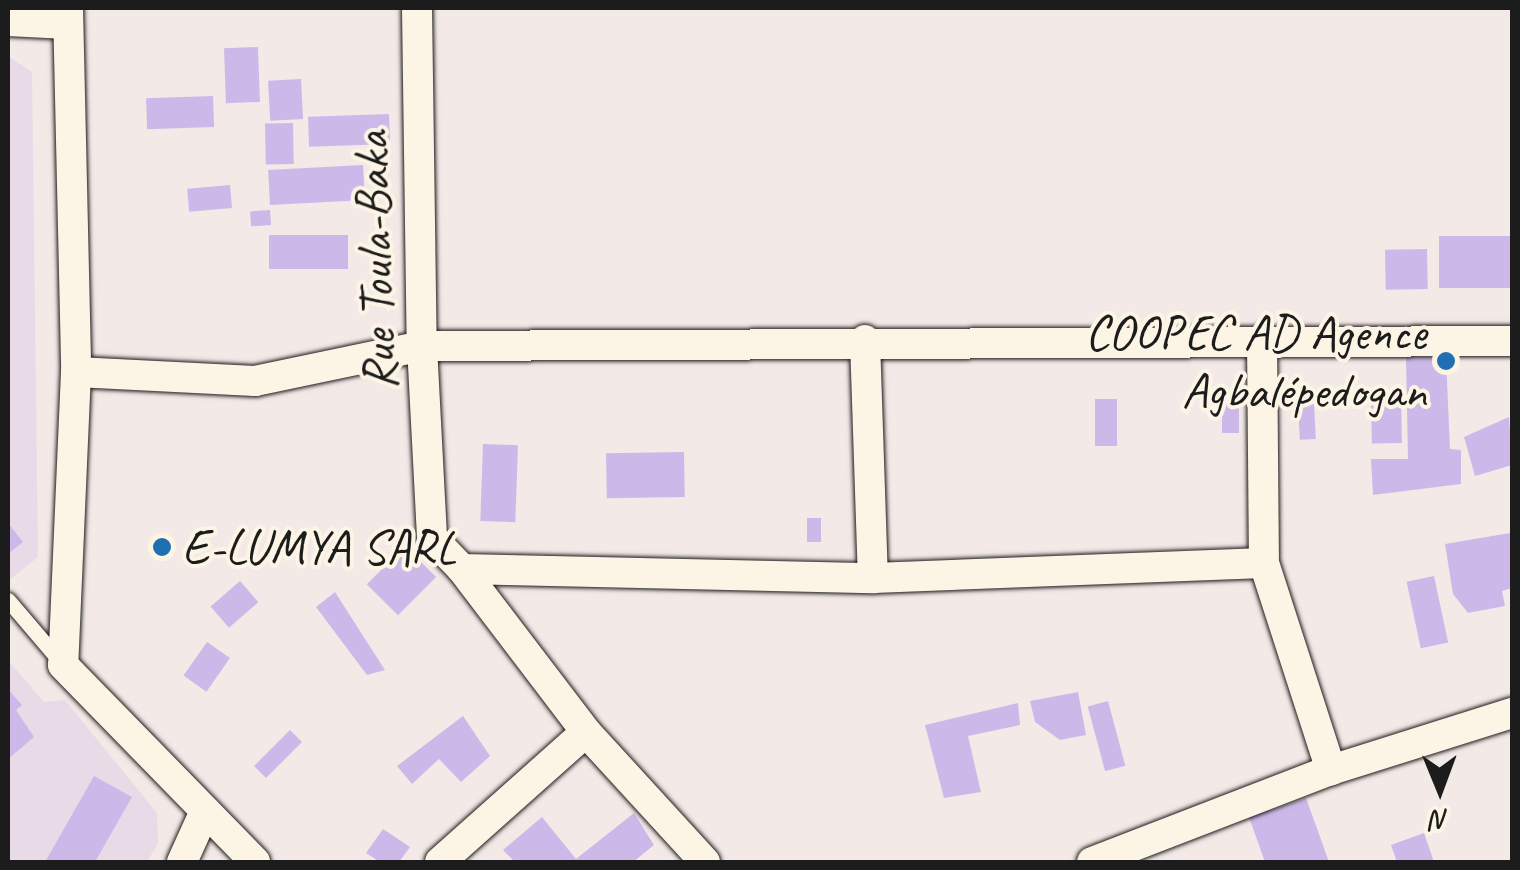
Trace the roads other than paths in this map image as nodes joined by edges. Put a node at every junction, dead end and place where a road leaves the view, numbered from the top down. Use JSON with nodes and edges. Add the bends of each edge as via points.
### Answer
{"nodes":[{"id":1,"x":417,"y":8,"type":"edge"},
{"id":2,"x":68,"y":16,"type":"edge"},
{"id":3,"x":8,"y":21,"type":"edge"},
{"id":4,"x":865,"y":340,"type":"junction"},
{"id":5,"x":1262,"y":340,"type":"junction"},
{"id":6,"x":1512,"y":341,"type":"edge"},
{"id":7,"x":422,"y":346,"type":"junction"},
{"id":8,"x":76,"y":372,"type":"junction"},
{"id":9,"x":1264,"y":563,"type":"junction"},
{"id":10,"x":462,"y":569,"type":"junction"},
{"id":11,"x":873,"y":578,"type":"junction"},
{"id":12,"x":8,"y":600,"type":"edge"},
{"id":13,"x":64,"y":665,"type":"junction"},
{"id":14,"x":1512,"y":713,"type":"edge"},
{"id":15,"x":586,"y":732,"type":"junction"},
{"id":16,"x":1331,"y":770,"type":"junction"},
{"id":17,"x":205,"y":811,"type":"junction"},
{"id":18,"x":182,"y":862,"type":"edge"},
{"id":19,"x":255,"y":862,"type":"edge"},
{"id":20,"x":440,"y":862,"type":"edge"},
{"id":21,"x":704,"y":862,"type":"edge"},
{"id":22,"x":1092,"y":862,"type":"edge"}],
"edges":[{"from":1,"to":7,"type":"street","name":"Rue Toula-Baka"},
{"from":2,"to":3,"type":"street"},
{"from":2,"to":8,"type":"street"},
{"from":4,"to":5,"type":"street"},
{"from":4,"to":7,"type":"street"},
{"from":4,"to":11,"type":"street"},
{"from":5,"to":6,"type":"street"},
{"from":5,"to":9,"type":"street"},
{"from":7,"to":8,"type":"street","via":[[256,380]]},
{"from":7,"to":10,"type":"street","name":"Rue Toula-Baka","via":[[432,538]]},
{"from":8,"to":13,"type":"street"},
{"from":9,"to":11,"type":"street"},
{"from":9,"to":16,"type":"street"},
{"from":10,"to":11,"type":"street"},
{"from":10,"to":15,"type":"street","name":"Rue Toula-Baka"},
{"from":12,"to":13,"type":"lane"},
{"from":13,"to":17,"type":"street"},
{"from":14,"to":16,"type":"street"},
{"from":15,"to":20,"type":"street"},
{"from":15,"to":21,"type":"street","name":"Rue Toula-Baka"},
{"from":16,"to":22,"type":"street"},
{"from":17,"to":18,"type":"street"},
{"from":17,"to":19,"type":"street"}]}
